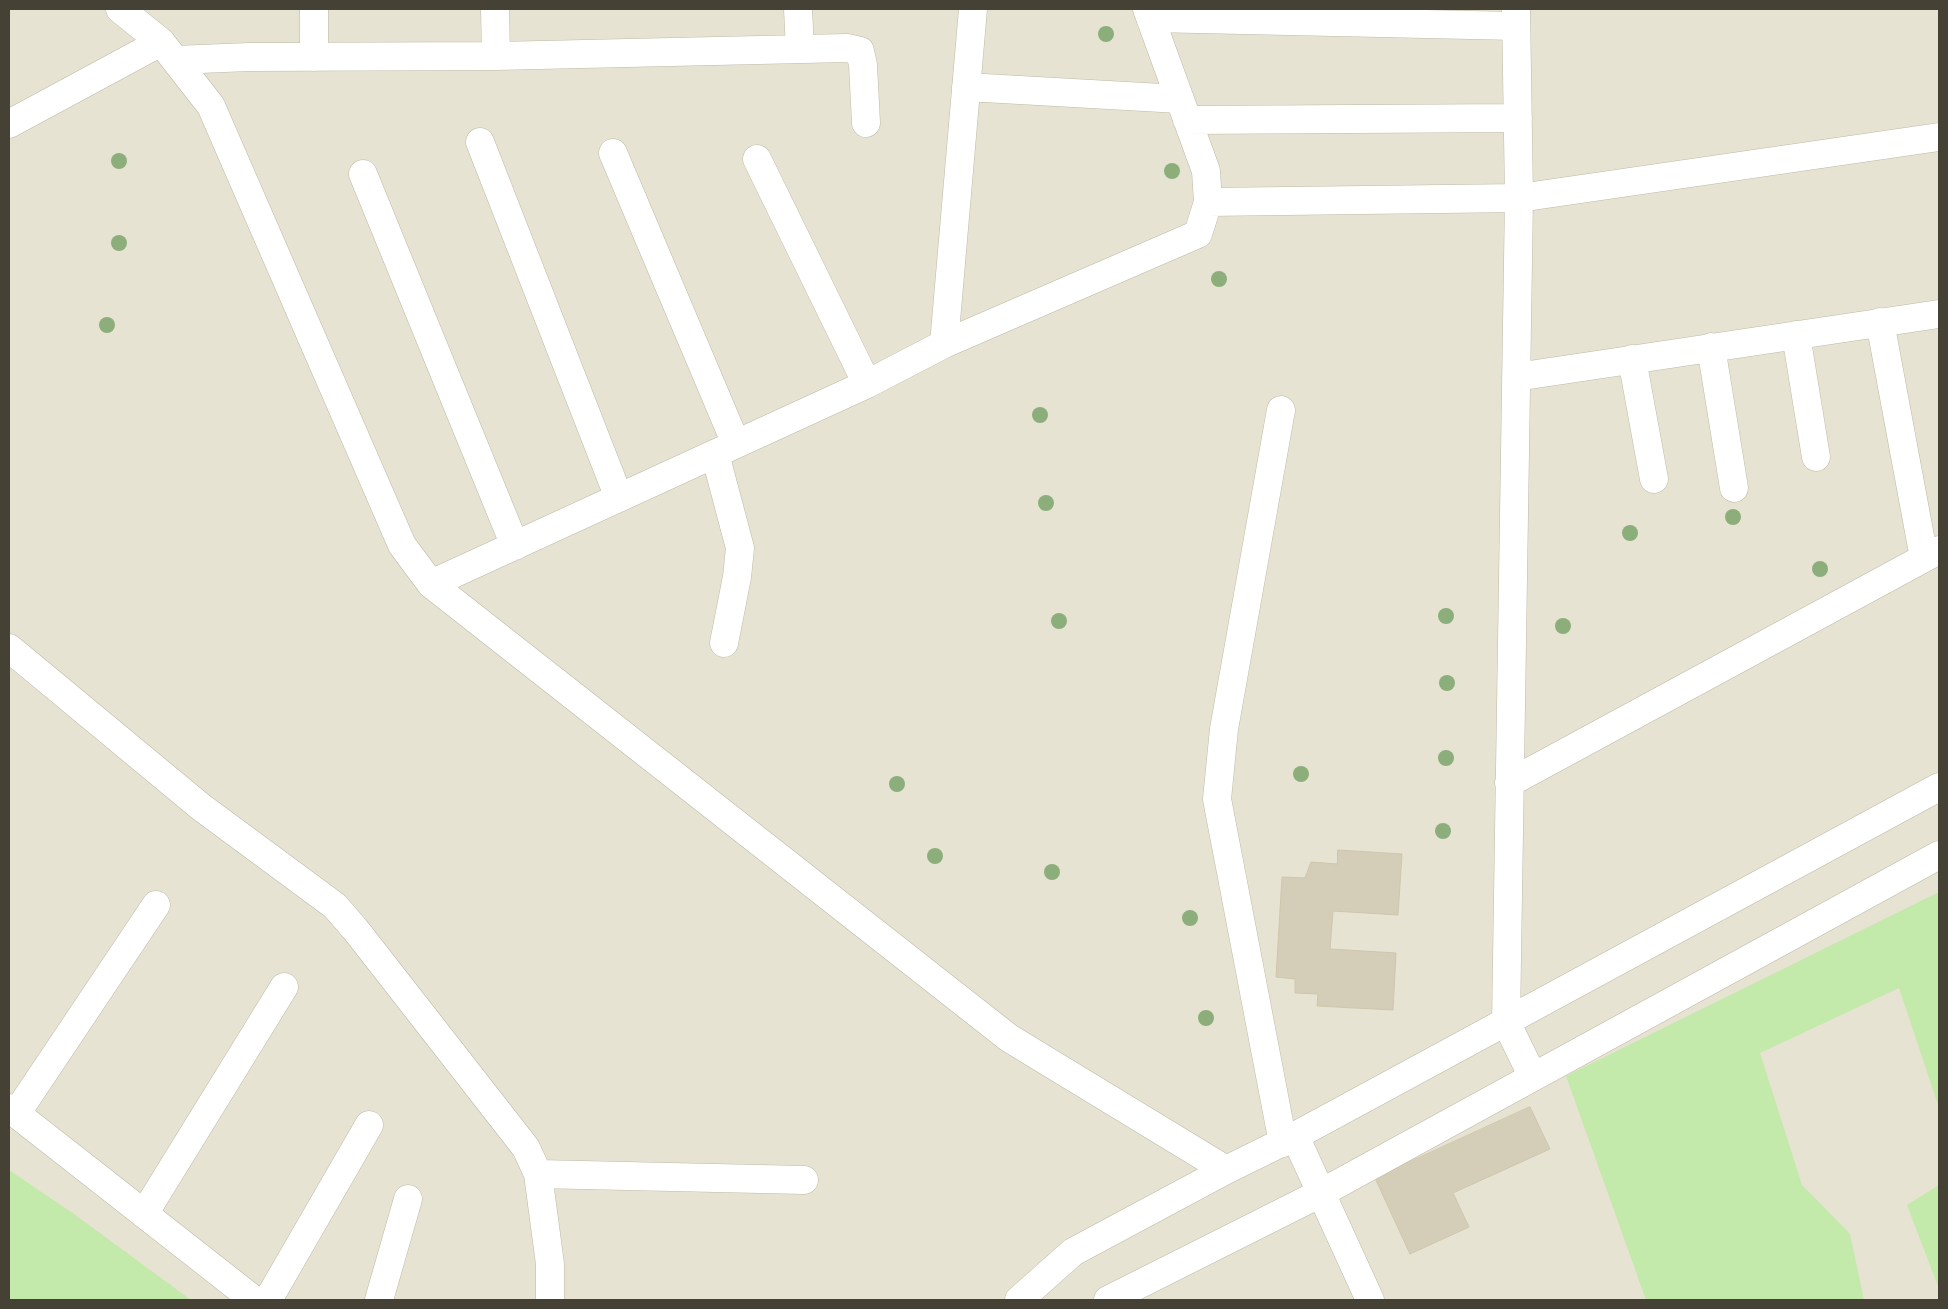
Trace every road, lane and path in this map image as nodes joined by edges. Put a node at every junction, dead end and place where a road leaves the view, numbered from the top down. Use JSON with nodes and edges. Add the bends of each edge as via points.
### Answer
{"nodes":[{"id":1,"x":120,"y":9,"type":"edge"},
{"id":2,"x":150,"y":9,"type":"edge"},
{"id":3,"x":314,"y":9,"type":"edge"},
{"id":4,"x":496,"y":9,"type":"edge"},
{"id":5,"x":798,"y":9,"type":"edge"},
{"id":6,"x":973,"y":9,"type":"edge"},
{"id":7,"x":1149,"y":14,"type":"edge"},
{"id":8,"x":1516,"y":17,"type":"edge"},
{"id":9,"x":800,"y":49,"type":"junction"},
{"id":10,"x":168,"y":51,"type":"junction"},
{"id":11,"x":496,"y":56,"type":"junction"},
{"id":12,"x":314,"y":57,"type":"junction"},
{"id":13,"x":966,"y":87,"type":"junction"},
{"id":14,"x":1184,"y":109,"type":"junction"},
{"id":15,"x":1518,"y":118,"type":"junction"},
{"id":16,"x":866,"y":123,"type":"dead end"},
{"id":17,"x":9,"y":124,"type":"edge"},
{"id":18,"x":1939,"y":137,"type":"edge"},
{"id":19,"x":480,"y":142,"type":"dead end"},
{"id":20,"x":613,"y":153,"type":"dead end"},
{"id":21,"x":756,"y":160,"type":"dead end"},
{"id":22,"x":363,"y":174,"type":"dead end"},
{"id":23,"x":1519,"y":198,"type":"junction"},
{"id":24,"x":1208,"y":202,"type":"junction"},
{"id":25,"x":1939,"y":314,"type":"edge"},
{"id":26,"x":1880,"y":322,"type":"junction"},
{"id":27,"x":1796,"y":335,"type":"junction"},
{"id":28,"x":944,"y":344,"type":"junction"},
{"id":29,"x":1711,"y":347,"type":"junction"},
{"id":30,"x":1632,"y":359,"type":"junction"},
{"id":31,"x":1516,"y":377,"type":"junction"},
{"id":32,"x":866,"y":384,"type":"junction"},
{"id":33,"x":1281,"y":410,"type":"dead end"},
{"id":34,"x":725,"y":449,"type":"junction"},
{"id":35,"x":1816,"y":457,"type":"dead end"},
{"id":36,"x":1654,"y":479,"type":"dead end"},
{"id":37,"x":1734,"y":488,"type":"dead end"},
{"id":38,"x":620,"y":498,"type":"junction"},
{"id":39,"x":514,"y":546,"type":"junction"},
{"id":40,"x":1931,"y":554,"type":"edge"},
{"id":41,"x":431,"y":584,"type":"junction"},
{"id":42,"x":724,"y":643,"type":"dead end"},
{"id":43,"x":9,"y":648,"type":"edge"},
{"id":44,"x":1509,"y":783,"type":"junction"},
{"id":45,"x":1939,"y":787,"type":"edge"},
{"id":46,"x":1939,"y":855,"type":"edge"},
{"id":47,"x":156,"y":905,"type":"dead end"},
{"id":48,"x":284,"y":987,"type":"dead end"},
{"id":49,"x":1506,"y":1022,"type":"junction"},
{"id":50,"x":1533,"y":1077,"type":"junction"},
{"id":51,"x":12,"y":1111,"type":"edge"},
{"id":52,"x":369,"y":1125,"type":"dead end"},
{"id":53,"x":1289,"y":1140,"type":"junction"},
{"id":54,"x":1226,"y":1170,"type":"junction"},
{"id":55,"x":538,"y":1174,"type":"junction"},
{"id":56,"x":804,"y":1180,"type":"dead end"},
{"id":57,"x":1322,"y":1193,"type":"junction"},
{"id":58,"x":408,"y":1199,"type":"dead end"},
{"id":59,"x":144,"y":1214,"type":"junction"},
{"id":60,"x":1122,"y":1297,"type":"edge"},
{"id":61,"x":254,"y":1300,"type":"edge"},
{"id":62,"x":268,"y":1300,"type":"edge"},
{"id":63,"x":379,"y":1300,"type":"edge"},
{"id":64,"x":550,"y":1300,"type":"edge"},
{"id":65,"x":1019,"y":1300,"type":"edge"},
{"id":66,"x":1370,"y":1300,"type":"edge"}],
"edges":[{"from":1,"to":10,"type":"street"},
{"from":2,"to":10,"type":"street"},
{"from":3,"to":12,"type":"street"},
{"from":4,"to":11,"type":"street"},
{"from":5,"to":9,"type":"street"},
{"from":6,"to":13,"type":"street"},
{"from":7,"to":8,"type":"street"},
{"from":7,"to":14,"type":"street"},
{"from":8,"to":15,"type":"street"},
{"from":9,"to":11,"type":"street"},
{"from":9,"to":16,"type":"street","via":[[847,48],[860,51]]},
{"from":10,"to":12,"type":"street","via":[[249,57]]},
{"from":10,"to":17,"type":"street"},
{"from":10,"to":41,"type":"street","via":[[212,106],[402,545]]},
{"from":11,"to":12,"type":"street"},
{"from":13,"to":14,"type":"street"},
{"from":13,"to":28,"type":"street"},
{"from":14,"to":15,"type":"street"},
{"from":14,"to":24,"type":"street","via":[[1206,171]]},
{"from":15,"to":23,"type":"street"},
{"from":18,"to":23,"type":"street"},
{"from":19,"to":38,"type":"street"},
{"from":20,"to":34,"type":"street"},
{"from":21,"to":32,"type":"street"},
{"from":22,"to":39,"type":"street"},
{"from":23,"to":24,"type":"street"},
{"from":23,"to":31,"type":"street"},
{"from":24,"to":28,"type":"street","via":[[1198,234]]},
{"from":25,"to":26,"type":"street"},
{"from":26,"to":27,"type":"street"},
{"from":26,"to":40,"type":"street"},
{"from":27,"to":29,"type":"street"},
{"from":27,"to":35,"type":"street"},
{"from":28,"to":32,"type":"street"},
{"from":29,"to":30,"type":"street"},
{"from":29,"to":37,"type":"street"},
{"from":30,"to":31,"type":"street"},
{"from":30,"to":36,"type":"street"},
{"from":31,"to":44,"type":"street"},
{"from":32,"to":34,"type":"street"},
{"from":33,"to":53,"type":"street","via":[[1224,729],[1217,799]]},
{"from":34,"to":38,"type":"street"},
{"from":34,"to":42,"type":"street","via":[[740,548]]},
{"from":38,"to":39,"type":"street"},
{"from":39,"to":41,"type":"street"},
{"from":40,"to":44,"type":"street"},
{"from":41,"to":54,"type":"street","via":[[1009,1038]]},
{"from":43,"to":55,"type":"street","via":[[201,807],[335,906],[526,1148]]},
{"from":44,"to":49,"type":"street"},
{"from":45,"to":49,"type":"street"},
{"from":46,"to":50,"type":"street"},
{"from":47,"to":51,"type":"street"},
{"from":48,"to":59,"type":"street"},
{"from":49,"to":50,"type":"street"},
{"from":49,"to":53,"type":"street"},
{"from":50,"to":57,"type":"street"},
{"from":51,"to":59,"type":"street"},
{"from":52,"to":62,"type":"street"},
{"from":53,"to":54,"type":"street"},
{"from":53,"to":57,"type":"street"},
{"from":54,"to":65,"type":"street","via":[[1073,1252]]},
{"from":55,"to":56,"type":"street"},
{"from":55,"to":64,"type":"street","via":[[550,1264]]},
{"from":57,"to":60,"type":"street"},
{"from":57,"to":66,"type":"street"},
{"from":58,"to":63,"type":"street"},
{"from":59,"to":61,"type":"street"}]}
